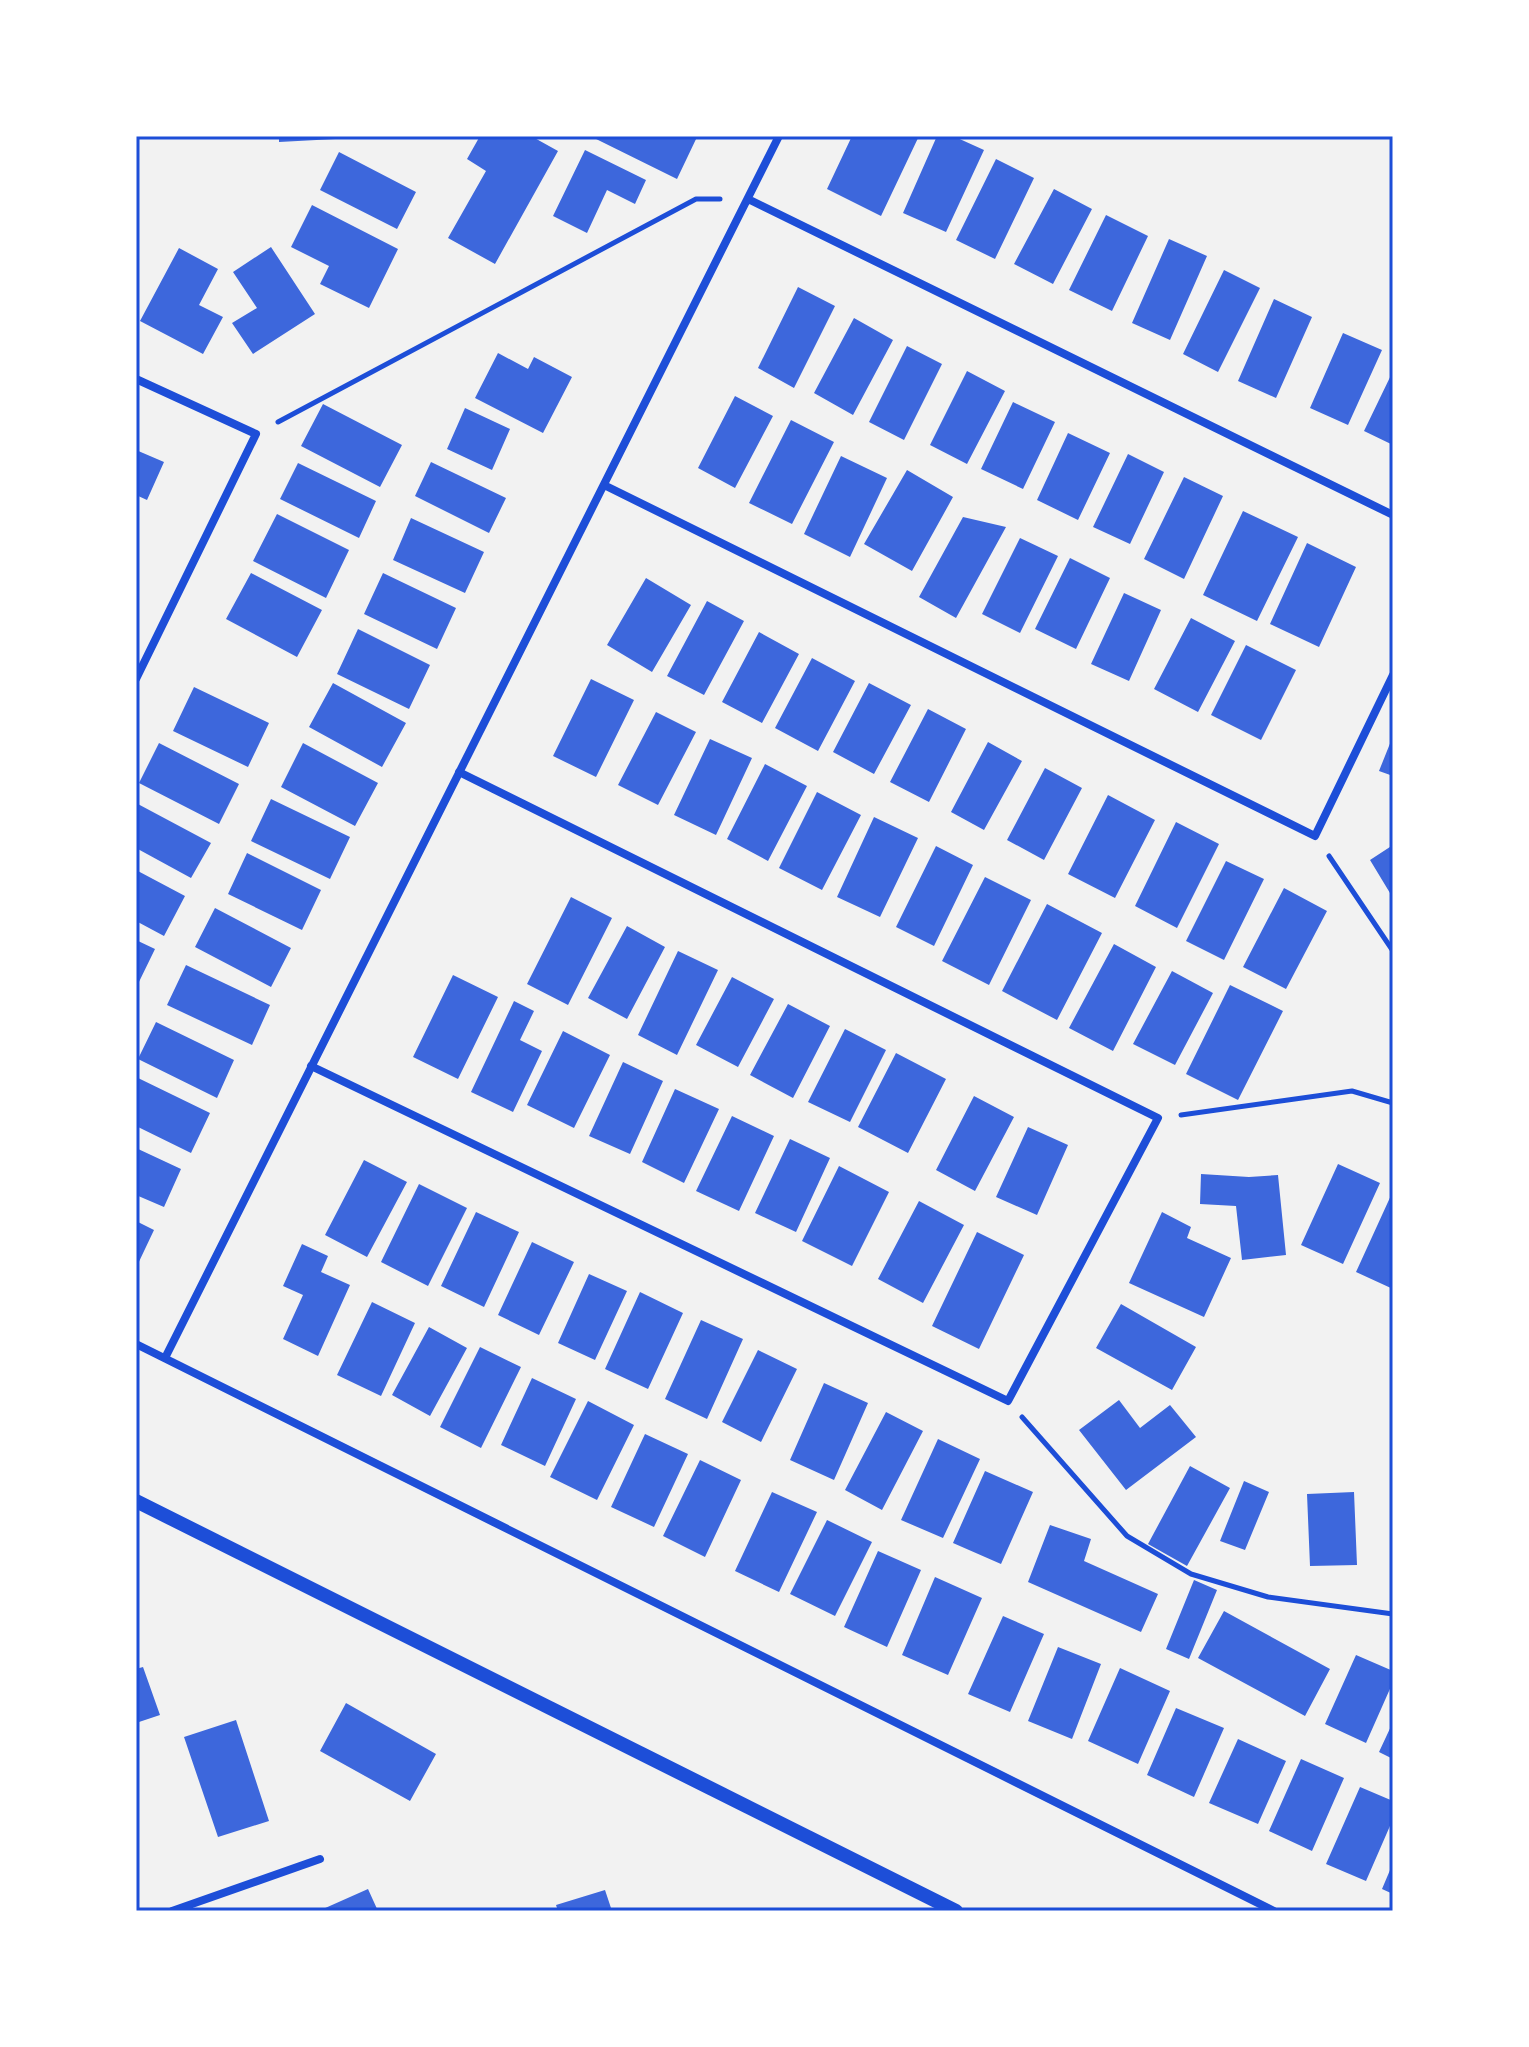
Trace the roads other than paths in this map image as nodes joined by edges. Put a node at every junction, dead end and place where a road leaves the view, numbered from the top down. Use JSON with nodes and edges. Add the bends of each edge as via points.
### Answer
{"nodes":[{"id":1,"x":779,"y":136,"type":"edge"},
{"id":2,"x":748,"y":199,"type":"junction"},
{"id":3,"x":136,"y":379,"type":"edge"},
{"id":4,"x":604,"y":485,"type":"junction"},
{"id":5,"x":1393,"y":515,"type":"edge"},
{"id":6,"x":1393,"y":675,"type":"edge"},
{"id":7,"x":136,"y":679,"type":"edge"},
{"id":8,"x":459,"y":772,"type":"junction"},
{"id":9,"x":311,"y":1066,"type":"junction"},
{"id":10,"x":136,"y":1344,"type":"edge"},
{"id":11,"x":165,"y":1358,"type":"junction"},
{"id":12,"x":136,"y":1501,"type":"edge"},
{"id":13,"x":320,"y":1859,"type":"dead end"},
{"id":14,"x":172,"y":1911,"type":"edge"},
{"id":15,"x":956,"y":1911,"type":"edge"},
{"id":16,"x":1274,"y":1911,"type":"edge"}],
"edges":[{"from":1,"to":2,"type":"street"},
{"from":2,"to":4,"type":"street"},
{"from":2,"to":5,"type":"street"},
{"from":3,"to":7,"type":"street","via":[[256,434]]},
{"from":4,"to":6,"type":"street","via":[[1315,836]]},
{"from":4,"to":8,"type":"street"},
{"from":8,"to":9,"type":"street"},
{"from":8,"to":9,"type":"street","via":[[1158,1118],[1008,1401]]},
{"from":9,"to":11,"type":"street"},
{"from":10,"to":11,"type":"street"},
{"from":11,"to":16,"type":"street"},
{"from":12,"to":15,"type":"street"},
{"from":13,"to":14,"type":"street"}]}
